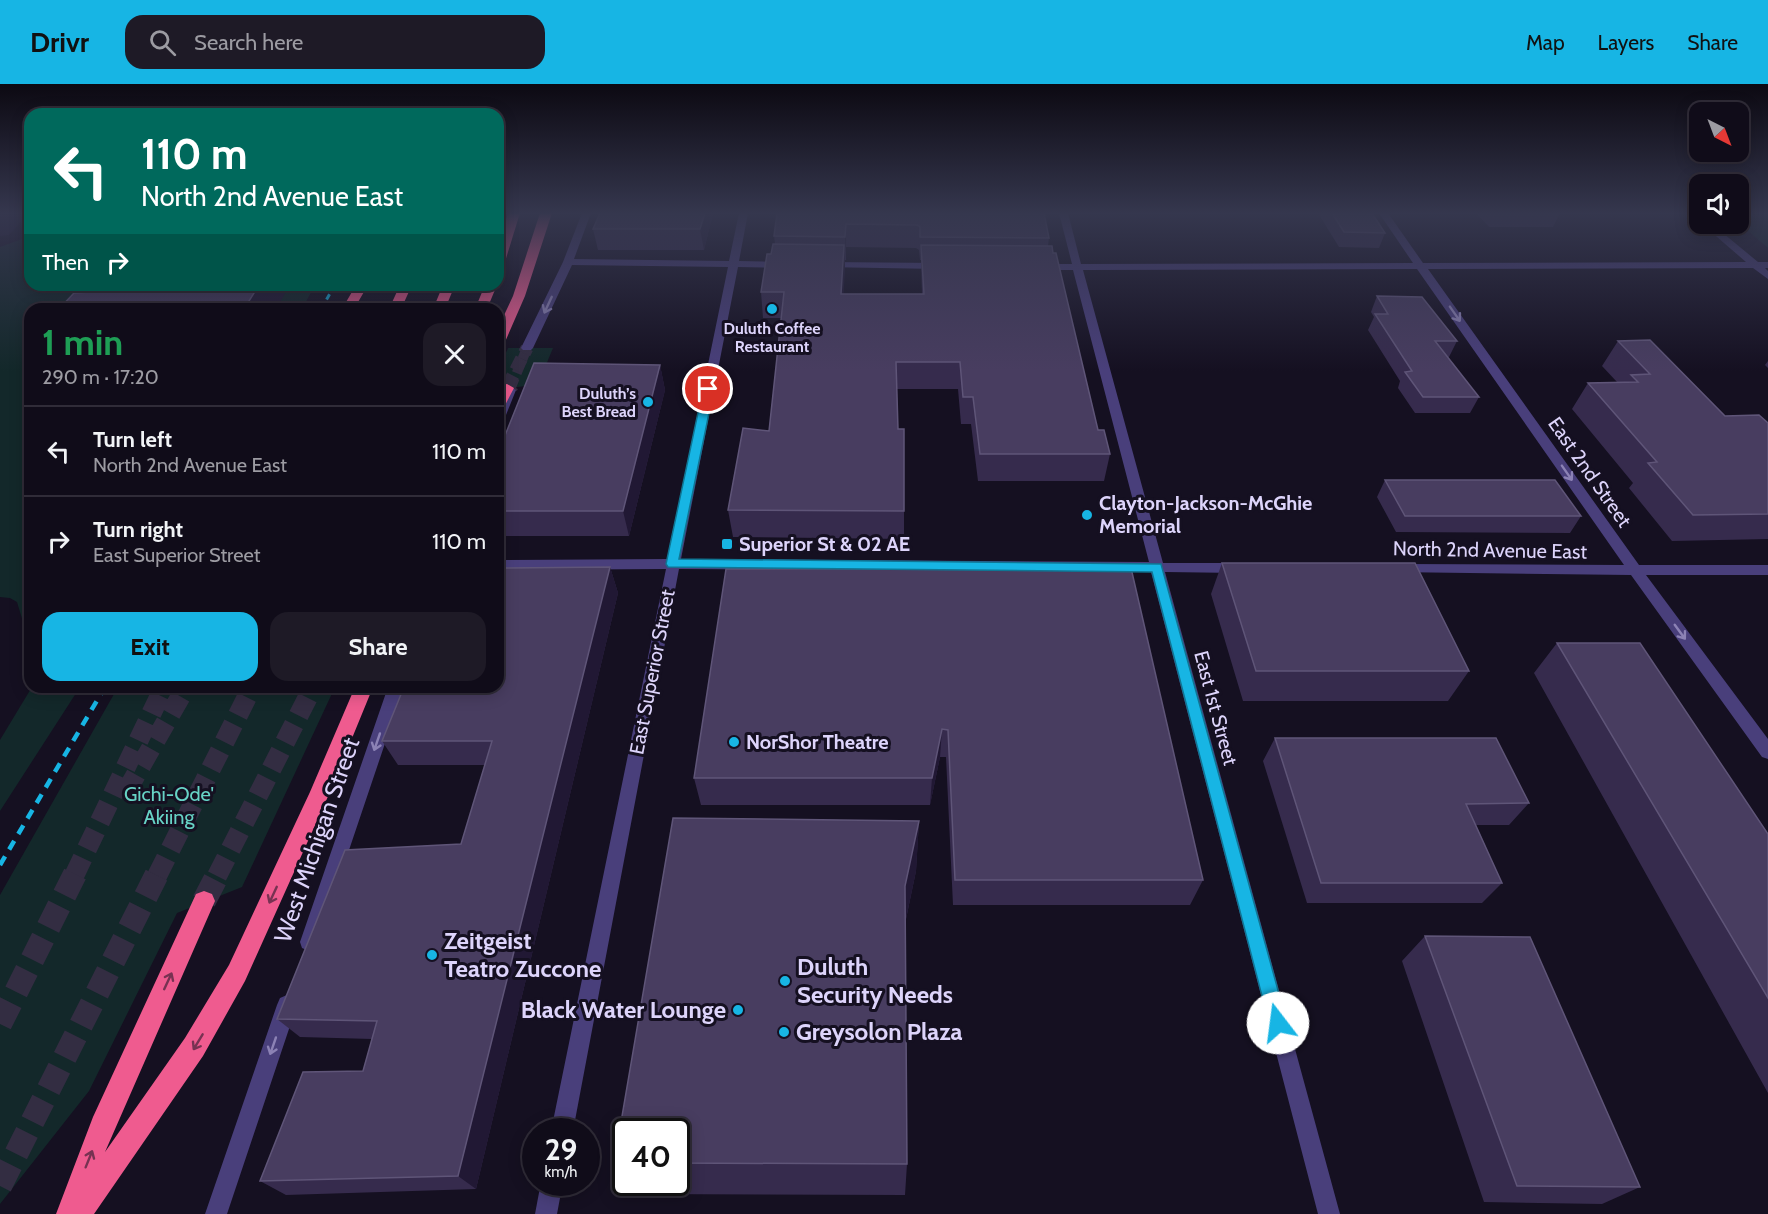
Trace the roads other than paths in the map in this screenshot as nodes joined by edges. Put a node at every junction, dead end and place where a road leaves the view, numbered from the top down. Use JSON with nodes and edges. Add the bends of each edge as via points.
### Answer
{"nodes":[{"id":1,"x":529,"y":266,"type":"edge"},
{"id":2,"x":566,"y":266,"type":"edge"},
{"id":3,"x":733,"y":266,"type":"edge"},
{"id":4,"x":911,"y":266,"type":"edge"},
{"id":5,"x":945,"y":266,"type":"edge"},
{"id":6,"x":1421,"y":266,"type":"junction"},
{"id":7,"x":1510,"y":266,"type":"edge"},
{"id":8,"x":1756,"y":266,"type":"edge"},
{"id":9,"x":1029,"y":267,"type":"edge"},
{"id":10,"x":1077,"y":267,"type":"junction"},
{"id":11,"x":1768,"y":276,"type":"edge"},
{"id":12,"x":504,"y":329,"type":"edge"},
{"id":13,"x":528,"y":348,"type":"dead end"},
{"id":14,"x":509,"y":388,"type":"joint"},
{"id":15,"x":504,"y":396,"type":"tunnel mouth"},
{"id":16,"x":504,"y":403,"type":"tunnel mouth"},
{"id":17,"x":672,"y":564,"type":"junction"},
{"id":18,"x":504,"y":565,"type":"edge"},
{"id":19,"x":1157,"y":567,"type":"junction"},
{"id":20,"x":1249,"y":568,"type":"edge"},
{"id":21,"x":1387,"y":569,"type":"edge"},
{"id":22,"x":1768,"y":570,"type":"edge"},
{"id":23,"x":1636,"y":571,"type":"junction"},
{"id":24,"x":361,"y":693,"type":"edge"},
{"id":25,"x":394,"y":693,"type":"edge"},
{"id":26,"x":1768,"y":752,"type":"edge"},
{"id":27,"x":204,"y":901,"type":"tunnel mouth"},
{"id":28,"x":304,"y":956,"type":"edge"},
{"id":29,"x":292,"y":990,"type":"edge"},
{"id":30,"x":565,"y":1118,"type":"edge"},
{"id":31,"x":549,"y":1196,"type":"edge"},
{"id":32,"x":69,"y":1214,"type":"edge"},
{"id":33,"x":78,"y":1214,"type":"edge"},
{"id":34,"x":216,"y":1214,"type":"edge"},
{"id":35,"x":546,"y":1214,"type":"edge"},
{"id":36,"x":1329,"y":1214,"type":"edge"}],
"edges":[{"from":1,"to":12,"type":"highway"},
{"from":2,"to":13,"type":"street","one_way":true},
{"from":3,"to":17,"type":"street","name":"East Superior Street"},
{"from":4,"to":5,"type":"street"},
{"from":6,"to":7,"type":"street"},
{"from":6,"to":10,"type":"street"},
{"from":6,"to":23,"type":"street","name":"East 2nd Street","one_way":true},
{"from":8,"to":11,"type":"street"},
{"from":9,"to":10,"type":"street"},
{"from":10,"to":19,"type":"street","name":"East 1st Street"},
{"from":14,"to":15,"type":"highway"},
{"from":14,"to":16,"type":"street"},
{"from":17,"to":18,"type":"street"},
{"from":17,"to":19,"type":"street"},
{"from":17,"to":30,"type":"street","name":"East Superior Street"},
{"from":19,"to":20,"type":"street"},
{"from":19,"to":36,"type":"street","name":"East 1st Street"},
{"from":21,"to":23,"type":"street","name":"North 2nd Avenue East"},
{"from":22,"to":23,"type":"street","name":"North 2nd Avenue East"},
{"from":23,"to":26,"type":"street","name":"East 2nd Street","one_way":true},
{"from":24,"to":33,"type":"highway","one_way":true,"via":[[237,973],[189,1056]]},
{"from":25,"to":28,"type":"street","name":"West Michigan Street","one_way":true},
{"from":32,"to":27,"type":"highway","one_way":true,"via":[[102,1126]]},
{"from":29,"to":34,"type":"street","one_way":true},
{"from":31,"to":35,"type":"street"}]}
